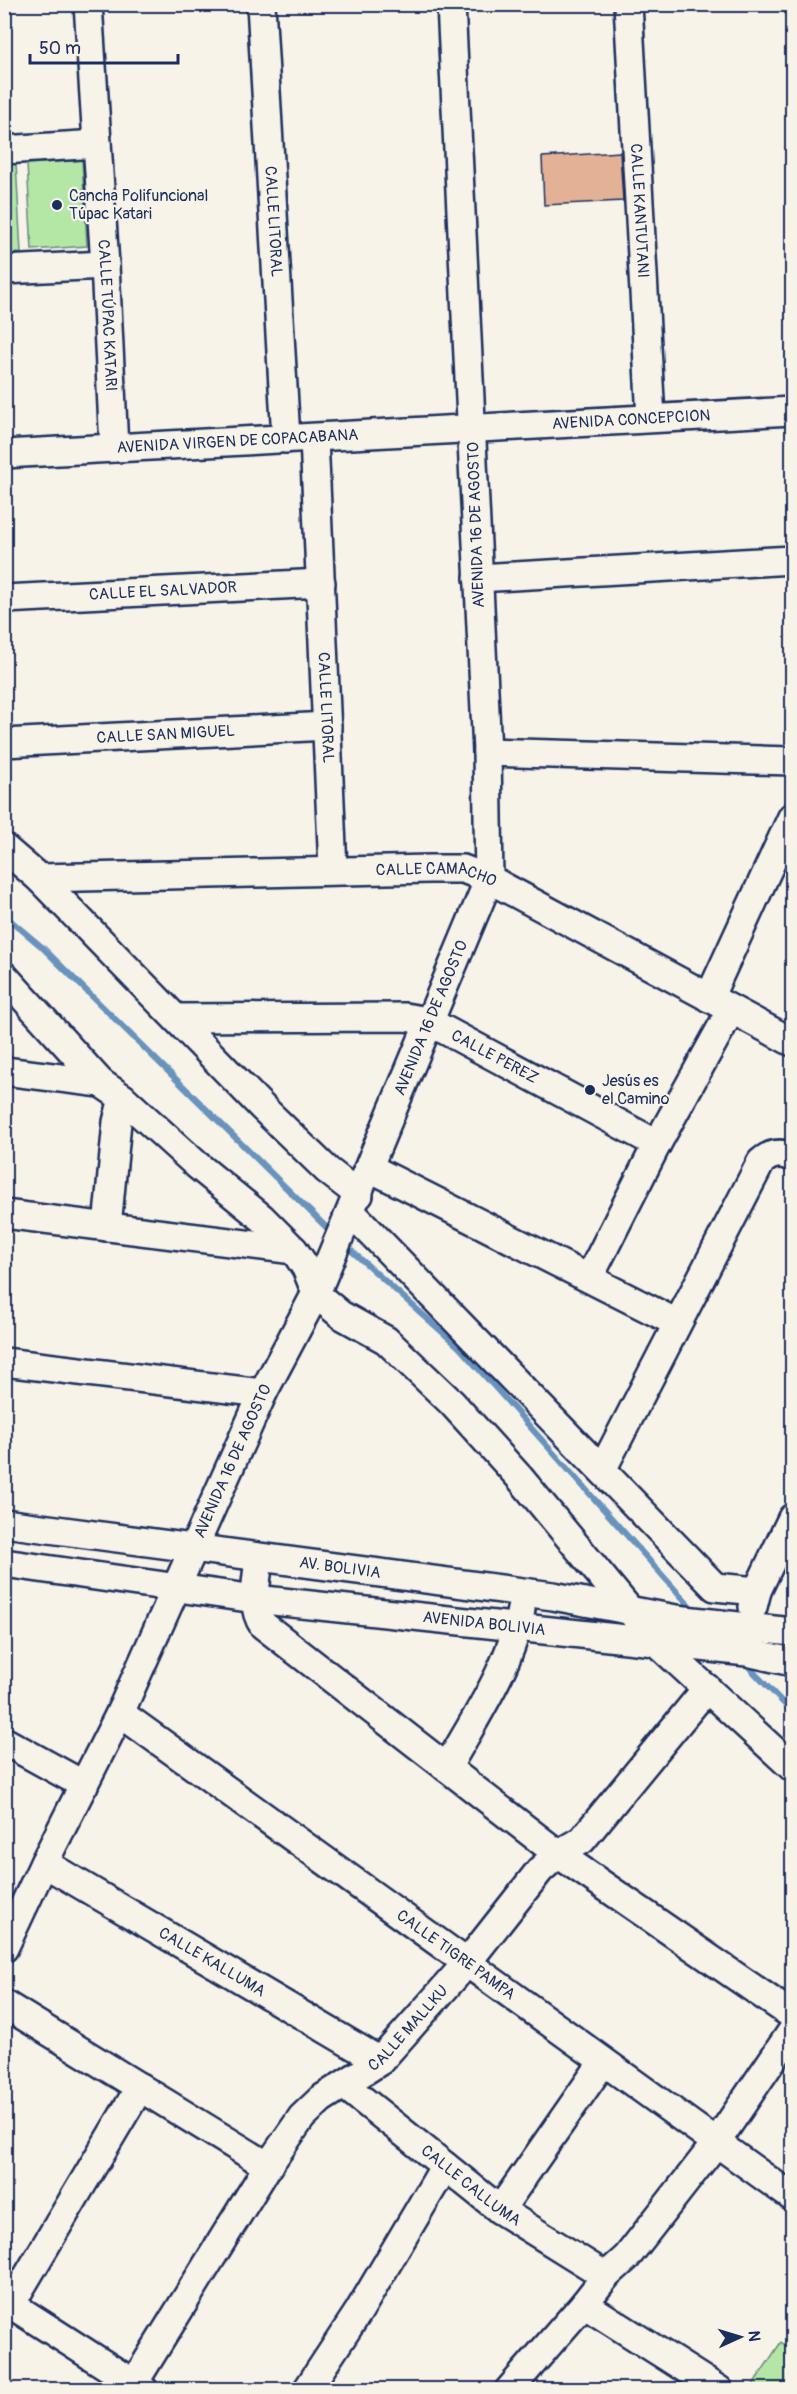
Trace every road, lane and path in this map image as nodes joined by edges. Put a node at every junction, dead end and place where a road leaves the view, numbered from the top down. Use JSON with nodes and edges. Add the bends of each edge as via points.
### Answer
{"nodes":[{"id":1,"x":88,"y":4,"type":"edge"},
{"id":2,"x":261,"y":4,"type":"edge"},
{"id":3,"x":451,"y":4,"type":"edge"},
{"id":4,"x":628,"y":4,"type":"edge"},
{"id":5,"x":97,"y":144,"type":"junction"},
{"id":6,"x":4,"y":150,"type":"edge"},
{"id":7,"x":105,"y":265,"type":"junction"},
{"id":8,"x":4,"y":270,"type":"edge"},
{"id":9,"x":792,"y":411,"type":"edge"},
{"id":10,"x":651,"y":418,"type":"junction"},
{"id":11,"x":472,"y":430,"type":"junction"},
{"id":12,"x":314,"y":438,"type":"junction"},
{"id":13,"x":286,"y":439,"type":"junction"},
{"id":14,"x":114,"y":448,"type":"junction"},
{"id":15,"x":4,"y":453,"type":"edge"},
{"id":16,"x":792,"y":560,"type":"edge"},
{"id":17,"x":478,"y":578,"type":"junction"},
{"id":18,"x":321,"y":583,"type":"junction"},
{"id":19,"x":4,"y":599,"type":"edge"},
{"id":20,"x":327,"y":726,"type":"junction"},
{"id":21,"x":4,"y":743,"type":"edge"},
{"id":22,"x":486,"y":752,"type":"junction"},
{"id":23,"x":792,"y":761,"type":"edge"},
{"id":24,"x":792,"y":817,"type":"edge"},
{"id":25,"x":4,"y":848,"type":"edge"},
{"id":26,"x":333,"y":870,"type":"junction"},
{"id":27,"x":39,"y":878,"type":"junction"},
{"id":28,"x":489,"y":879,"type":"junction"},
{"id":29,"x":7,"y":982,"type":"edge"},
{"id":30,"x":720,"y":1004,"type":"junction"},
{"id":31,"x":177,"y":1018,"type":"junction"},
{"id":32,"x":429,"y":1021,"type":"junction"},
{"id":33,"x":792,"y":1042,"type":"edge"},
{"id":34,"x":4,"y":1071,"type":"edge"},
{"id":35,"x":112,"y":1091,"type":"junction"},
{"id":36,"x":657,"y":1144,"type":"junction"},
{"id":37,"x":792,"y":1157,"type":"edge"},
{"id":38,"x":370,"y":1168,"type":"junction"},
{"id":39,"x":355,"y":1203,"type":"junction"},
{"id":40,"x":4,"y":1214,"type":"edge"},
{"id":41,"x":107,"y":1227,"type":"junction"},
{"id":42,"x":294,"y":1250,"type":"junction"},
{"id":43,"x":589,"y":1278,"type":"junction"},
{"id":44,"x":316,"y":1293,"type":"junction"},
{"id":45,"x":677,"y":1323,"type":"junction"},
{"id":46,"x":4,"y":1362,"type":"edge"},
{"id":47,"x":264,"y":1393,"type":"junction"},
{"id":48,"x":602,"y":1470,"type":"junction"},
{"id":49,"x":792,"y":1518,"type":"edge"},
{"id":50,"x":4,"y":1523,"type":"edge"},
{"id":51,"x":193,"y":1549,"type":"junction"},
{"id":52,"x":259,"y":1558,"type":"junction"},
{"id":53,"x":4,"y":1563,"type":"edge"},
{"id":54,"x":177,"y":1587,"type":"junction"},
{"id":55,"x":757,"y":1592,"type":"junction"},
{"id":56,"x":522,"y":1593,"type":"junction"},
{"id":57,"x":255,"y":1599,"type":"junction"},
{"id":58,"x":630,"y":1612,"type":"junction"},
{"id":59,"x":517,"y":1627,"type":"junction"},
{"id":60,"x":792,"y":1632,"type":"edge"},
{"id":61,"x":740,"y":1634,"type":"junction"},
{"id":62,"x":656,"y":1642,"type":"junction"},
{"id":63,"x":792,"y":1662,"type":"edge"},
{"id":64,"x":707,"y":1688,"type":"junction"},
{"id":65,"x":120,"y":1713,"type":"junction"},
{"id":66,"x":4,"y":1741,"type":"edge"},
{"id":67,"x":792,"y":1767,"type":"edge"},
{"id":68,"x":447,"y":1768,"type":"junction"},
{"id":69,"x":84,"y":1785,"type":"junction"},
{"id":70,"x":558,"y":1854,"type":"junction"},
{"id":71,"x":44,"y":1863,"type":"junction"},
{"id":72,"x":7,"y":1934,"type":"edge"},
{"id":73,"x":466,"y":1964,"type":"junction"},
{"id":74,"x":4,"y":2004,"type":"edge"},
{"id":75,"x":792,"y":2016,"type":"edge"},
{"id":76,"x":792,"y":2031,"type":"edge"},
{"id":77,"x":380,"y":2061,"type":"junction"},
{"id":78,"x":603,"y":2062,"type":"junction"},
{"id":79,"x":344,"y":2085,"type":"junction"},
{"id":80,"x":140,"y":2087,"type":"junction"},
{"id":81,"x":716,"y":2143,"type":"junction"},
{"id":82,"x":268,"y":2166,"type":"junction"},
{"id":83,"x":445,"y":2166,"type":"junction"},
{"id":84,"x":792,"y":2197,"type":"edge"},
{"id":85,"x":500,"y":2210,"type":"junction"},
{"id":86,"x":606,"y":2276,"type":"junction"},
{"id":87,"x":8,"y":2302,"type":"edge"},
{"id":88,"x":584,"y":2304,"type":"junction"},
{"id":89,"x":139,"y":2386,"type":"edge"},
{"id":90,"x":306,"y":2390,"type":"edge"},
{"id":91,"x":509,"y":2390,"type":"edge"},
{"id":92,"x":719,"y":2390,"type":"edge"}],
"edges":[{"from":1,"to":5,"type":"street","name":"CALLE TÚPAC KATARI"},
{"from":2,"to":13,"type":"street","name":"CALLE LITORAL"},
{"from":3,"to":11,"type":"street","name":"AVENIDA 16 DE AGOSTO"},
{"from":4,"to":10,"type":"street","name":"CALLE KANTUTANI"},
{"from":5,"to":6,"type":"street"},
{"from":5,"to":7,"type":"street","name":"CALLE TÚPAC KATARI"},
{"from":7,"to":8,"type":"street"},
{"from":7,"to":14,"type":"street","name":"CALLE TÚPAC KATARI"},
{"from":9,"to":10,"type":"street","name":"AVENIDA CONCEPCION"},
{"from":10,"to":11,"type":"street","name":"AVENIDA CONCEPCION"},
{"from":11,"to":12,"type":"street","name":"AVENIDA VIRGEN DE COPACABANA"},
{"from":11,"to":17,"type":"street","name":"AVENIDA 16 DE AGOSTO"},
{"from":12,"to":13,"type":"street","name":"AVENIDA VIRGEN DE COPACABANA"},
{"from":12,"to":18,"type":"street","name":"CALLE LITORAL"},
{"from":13,"to":14,"type":"street","name":"AVENIDA VIRGEN DE COPACABANA"},
{"from":14,"to":15,"type":"street","name":"AVENIDA VIRGEN DE COPACABANA"},
{"from":16,"to":17,"type":"street"},
{"from":17,"to":22,"type":"street","name":"AVENIDA 16 DE AGOSTO"},
{"from":18,"to":19,"type":"street","name":"CALLE EL SALVADOR"},
{"from":18,"to":20,"type":"street","name":"CALLE LITORAL"},
{"from":20,"to":21,"type":"street","name":"CALLE SAN MIGUEL"},
{"from":20,"to":26,"type":"street","name":"CALLE LITORAL"},
{"from":22,"to":23,"type":"street"},
{"from":22,"to":28,"type":"street","name":"AVENIDA 16 DE AGOSTO"},
{"from":24,"to":30,"type":"street"},
{"from":25,"to":27,"type":"street"},
{"from":26,"to":27,"type":"street","name":"CALLE CAMACHO"},
{"from":26,"to":28,"type":"street","name":"CALLE CAMACHO","via":[[463,869]]},
{"from":27,"to":31,"type":"street"},
{"from":28,"to":30,"type":"street","name":"CALLE CAMACHO"},
{"from":28,"to":32,"type":"street","name":"AVENIDA 16 DE AGOSTO"},
{"from":29,"to":35,"type":"street"},
{"from":30,"to":33,"type":"street","name":"CALLE CAMACHO"},
{"from":30,"to":36,"type":"street"},
{"from":31,"to":32,"type":"street","name":"CALLE PEREZ","via":[[397,1016]]},
{"from":31,"to":39,"type":"street"},
{"from":32,"to":36,"type":"street","name":"CALLE PEREZ"},
{"from":32,"to":38,"type":"street","name":"AVENIDA 16 DE AGOSTO"},
{"from":34,"to":35,"type":"street"},
{"from":35,"to":41,"type":"street","via":[[117,1122]]},
{"from":35,"to":42,"type":"street","via":[[262,1218]]},
{"from":36,"to":43,"type":"street"},
{"from":37,"to":45,"type":"street","via":[[769,1155],[761,1162]]},
{"from":38,"to":39,"type":"street","name":"AVENIDA 16 DE AGOSTO"},
{"from":38,"to":43,"type":"street"},
{"from":39,"to":44,"type":"street","name":"AVENIDA 16 DE AGOSTO"},
{"from":39,"to":48,"type":"street"},
{"from":40,"to":41,"type":"street"},
{"from":41,"to":42,"type":"street"},
{"from":42,"to":44,"type":"street"},
{"from":43,"to":45,"type":"street"},
{"from":44,"to":47,"type":"street","name":"AVENIDA 16 DE AGOSTO"},
{"from":44,"to":58,"type":"street","via":[[336,1311],[386,1340],[452,1403],[520,1478]]},
{"from":45,"to":48,"type":"street"},
{"from":46,"to":47,"type":"street"},
{"from":47,"to":51,"type":"street","name":"AVENIDA 16 DE AGOSTO"},
{"from":48,"to":55,"type":"street","via":[[715,1587]]},
{"from":49,"to":55,"type":"street"},
{"from":50,"to":51,"type":"street","name":"AV. BOLIVIA"},
{"from":51,"to":52,"type":"street","name":"AV. BOLIVIA"},
{"from":51,"to":54,"type":"street","name":"AVENIDA 16 DE AGOSTO"},
{"from":52,"to":56,"type":"street","name":"AV. BOLIVIA"},
{"from":52,"to":57,"type":"street"},
{"from":53,"to":54,"type":"street"},
{"from":54,"to":57,"type":"street","name":"AVENIDA BOLIVIA"},
{"from":54,"to":65,"type":"street","name":"AVENIDA 16 DE AGOSTO"},
{"from":55,"to":61,"type":"street"},
{"from":56,"to":58,"type":"street","name":"AV. BOLIVIA"},
{"from":56,"to":59,"type":"street"},
{"from":57,"to":59,"type":"street","name":"AVENIDA BOLIVIA"},
{"from":57,"to":68,"type":"street","via":[[256,1615],[263,1625]]},
{"from":58,"to":61,"type":"street","name":"AV. BOLIVIA","via":[[676,1618]]},
{"from":58,"to":62,"type":"street"},
{"from":59,"to":62,"type":"street","name":"AVENIDA BOLIVIA"},
{"from":59,"to":68,"type":"street","via":[[503,1665]]},
{"from":60,"to":61,"type":"street"},
{"from":61,"to":62,"type":"street","name":"AVENIDA BOLIVIA","via":[[704,1647]]},
{"from":61,"to":63,"type":"street","name":"AVENIDA BOLIVIA"},
{"from":62,"to":64,"type":"street"},
{"from":64,"to":67,"type":"street"},
{"from":64,"to":70,"type":"street","name":"CALLE MALLKU","via":[[582,1840]]},
{"from":65,"to":69,"type":"street","name":"AVENIDA 16 DE AGOSTO"},
{"from":65,"to":73,"type":"street","name":"CALLE TIGRE PAMPA"},
{"from":66,"to":69,"type":"street"},
{"from":68,"to":70,"type":"street"},
{"from":69,"to":71,"type":"street","name":"AVENIDA 16 DE AGOSTO"},
{"from":70,"to":73,"type":"street","name":"CALLE MALLKU","via":[[540,1870]]},
{"from":70,"to":75,"type":"street"},
{"from":71,"to":72,"type":"street","name":"AVENIDA 16 DE AGOSTO"},
{"from":71,"to":77,"type":"street","name":"CALLE KALLUMA"},
{"from":73,"to":77,"type":"street","name":"CALLE MALLKU"},
{"from":73,"to":78,"type":"street","name":"CALLE TIGRE PAMPA"},
{"from":74,"to":80,"type":"street"},
{"from":76,"to":81,"type":"street"},
{"from":77,"to":79,"type":"street","name":"CALLE MALLKU"},
{"from":78,"to":81,"type":"street","name":"CALLE TIGRE PAMPA"},
{"from":78,"to":85,"type":"street"},
{"from":79,"to":82,"type":"street","name":"CALLE MALLKU","via":[[302,2117]]},
{"from":79,"to":83,"type":"street","name":"CALLE CALLUMA"},
{"from":80,"to":82,"type":"street"},
{"from":80,"to":87,"type":"street"},
{"from":81,"to":84,"type":"street","name":"CALLE TIGRE PAMPA"},
{"from":81,"to":86,"type":"street","via":[[627,2257]]},
{"from":82,"to":89,"type":"street","name":"CALLE MALLKU"},
{"from":83,"to":85,"type":"street","name":"CALLE CALLUMA"},
{"from":83,"to":90,"type":"street","via":[[359,2311]]},
{"from":85,"to":86,"type":"street","name":"CALLE CALLUMA"},
{"from":86,"to":88,"type":"street"},
{"from":87,"to":89,"type":"street"},
{"from":88,"to":91,"type":"street"},
{"from":88,"to":92,"type":"street"}]}
